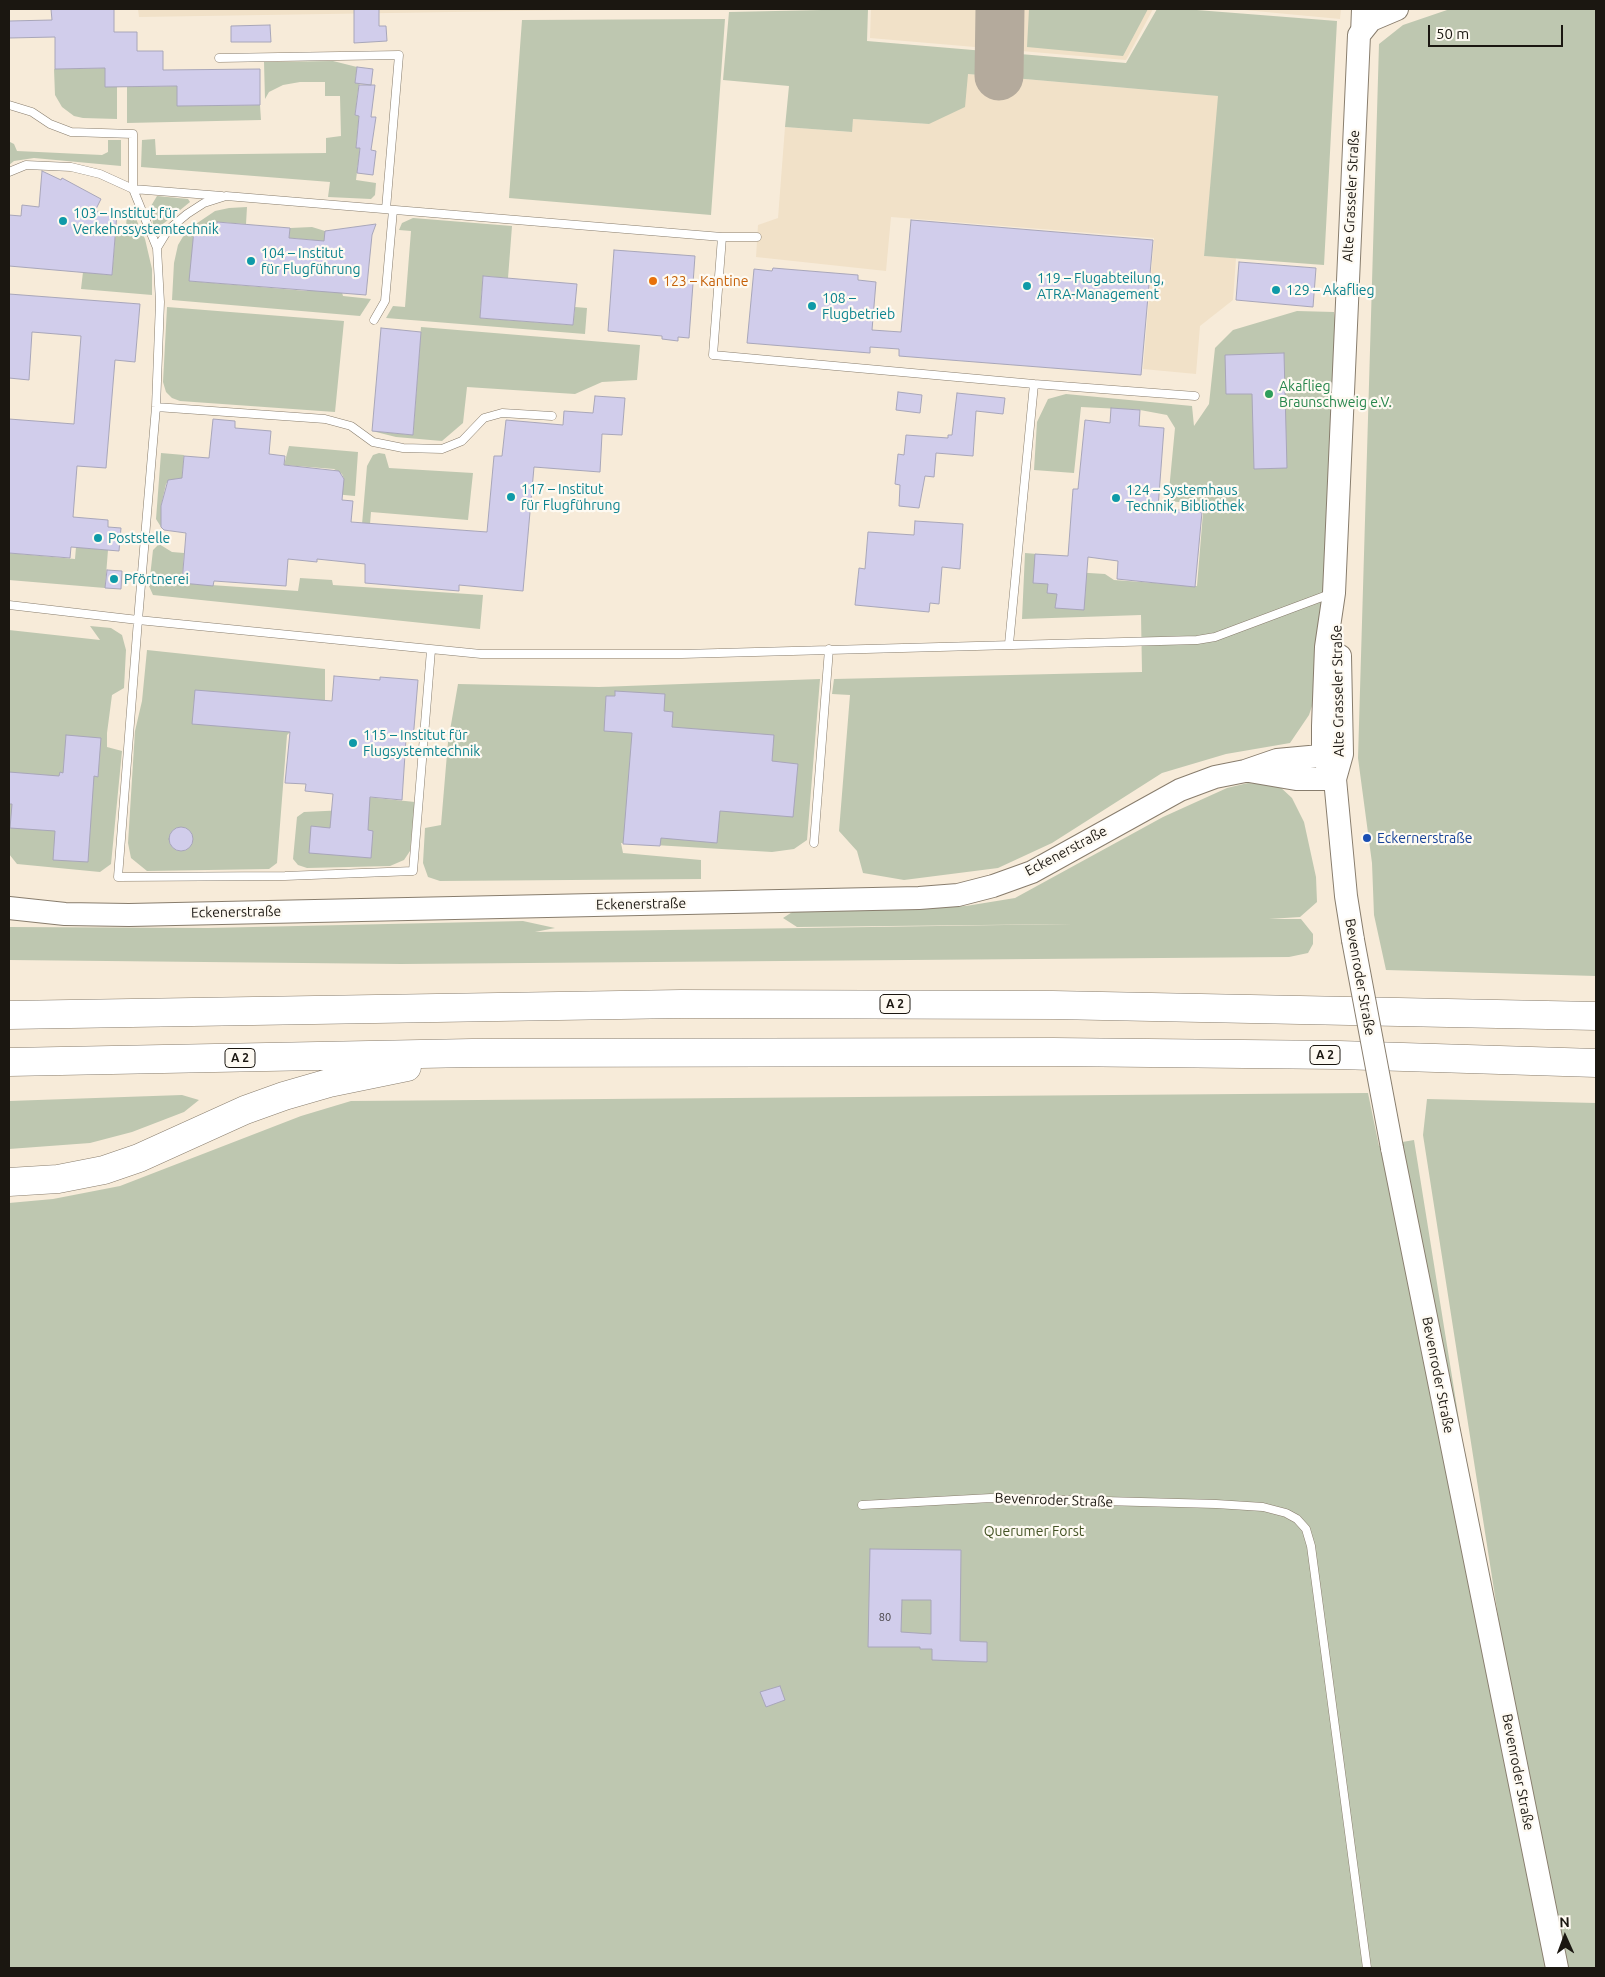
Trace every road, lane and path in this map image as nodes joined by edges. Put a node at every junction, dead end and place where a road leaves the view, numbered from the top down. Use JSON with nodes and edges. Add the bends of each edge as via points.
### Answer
{"nodes":[{"id":1,"x":1360,"y":9,"type":"edge"},
{"id":2,"x":1397,"y":9,"type":"edge"},
{"id":3,"x":1359,"y":35,"type":"junction"},
{"id":4,"x":219,"y":58,"type":"dead end"},
{"id":5,"x":9,"y":105,"type":"edge"},
{"id":6,"x":9,"y":172,"type":"edge"},
{"id":7,"x":133,"y":189,"type":"junction"},
{"id":8,"x":226,"y":196,"type":"junction"},
{"id":9,"x":389,"y":210,"type":"junction"},
{"id":10,"x":722,"y":237,"type":"junction"},
{"id":11,"x":757,"y":237,"type":"dead end"},
{"id":12,"x":157,"y":248,"type":"junction"},
{"id":13,"x":374,"y":320,"type":"dead end"},
{"id":14,"x":1034,"y":384,"type":"junction"},
{"id":15,"x":1194,"y":396,"type":"dead end"},
{"id":16,"x":156,"y":407,"type":"junction"},
{"id":17,"x":552,"y":416,"type":"dead end"},
{"id":18,"x":1334,"y":593,"type":"junction"},
{"id":19,"x":9,"y":605,"type":"edge"},
{"id":20,"x":138,"y":620,"type":"junction"},
{"id":21,"x":1009,"y":644,"type":"junction"},
{"id":22,"x":829,"y":648,"type":"junction"},
{"id":23,"x":432,"y":650,"type":"junction"},
{"id":24,"x":1332,"y":754,"type":"junction"},
{"id":25,"x":1245,"y":771,"type":"junction"},
{"id":26,"x":1335,"y":779,"type":"junction"},
{"id":27,"x":814,"y":843,"type":"dead end"},
{"id":28,"x":9,"y":908,"type":"edge"},
{"id":29,"x":9,"y":1015,"type":"edge"},
{"id":30,"x":1596,"y":1016,"type":"edge"},
{"id":31,"x":472,"y":1053,"type":"junction"},
{"id":32,"x":9,"y":1062,"type":"edge"},
{"id":33,"x":1596,"y":1063,"type":"edge"},
{"id":34,"x":9,"y":1182,"type":"edge"},
{"id":35,"x":862,"y":1505,"type":"dead end"},
{"id":36,"x":1367,"y":1968,"type":"edge"},
{"id":37,"x":1557,"y":1968,"type":"edge"}],
"edges":[{"from":1,"to":3,"type":"street","name":"Alte Grasseler Straße"},
{"from":2,"to":3,"type":"main road","via":[[1371,20]]},
{"from":3,"to":18,"type":"main road","name":"Alte Grasseler Straße"},
{"from":4,"to":9,"type":"lane","via":[[399,56]]},
{"from":5,"to":7,"type":"lane","via":[[32,112],[71,132],[133,134]]},
{"from":6,"to":7,"type":"lane","via":[[26,164],[70,167],[100,174]]},
{"from":7,"to":8,"type":"lane"},
{"from":7,"to":12,"type":"lane"},
{"from":8,"to":9,"type":"lane"},
{"from":8,"to":12,"type":"lane","via":[[187,214],[168,230]]},
{"from":9,"to":10,"type":"lane"},
{"from":9,"to":13,"type":"lane","via":[[385,301]]},
{"from":10,"to":11,"type":"lane"},
{"from":10,"to":14,"type":"lane","via":[[713,355]]},
{"from":12,"to":16,"type":"lane","via":[[160,302]]},
{"from":14,"to":15,"type":"lane"},
{"from":14,"to":21,"type":"lane"},
{"from":16,"to":17,"type":"lane","via":[[325,419],[351,426],[373,442],[403,448],[442,449],[462,441],[484,418],[502,412]]},
{"from":16,"to":20,"type":"lane"},
{"from":18,"to":21,"type":"lane","via":[[1215,637],[1133,643]]},
{"from":18,"to":24,"type":"main road","name":"Alte Grasseler Straße","via":[[1340,646]]},
{"from":19,"to":20,"type":"lane"},
{"from":20,"to":23,"type":"lane"},
{"from":20,"to":23,"type":"lane","via":[[118,877],[413,871]]},
{"from":21,"to":22,"type":"lane"},
{"from":22,"to":23,"type":"lane","via":[[571,656]]},
{"from":22,"to":27,"type":"lane"},
{"from":24,"to":25,"type":"main road","name":"Eckenerstraße","via":[[1277,760]]},
{"from":24,"to":26,"type":"main road","name":"Alte Grasseler Straße"},
{"from":25,"to":26,"type":"main road","name":"Eckenerstraße","via":[[1296,779]]},
{"from":25,"to":28,"type":"main road","name":"Eckenerstraße","via":[[1215,777],[1180,790],[1032,872],[958,894],[909,898],[129,915],[65,914]]},
{"from":26,"to":37,"type":"main road","name":"Bevenroder Straße","bridge":true,"via":[[1353,940]]},
{"from":29,"to":30,"type":"highway","number":"A 2","via":[[730,1004],[1054,1005]]},
{"from":31,"to":32,"type":"highway","number":"A 2"},
{"from":31,"to":33,"type":"highway","number":"A 2","via":[[1054,1052],[1339,1055]]},
{"from":31,"to":34,"type":"highway","via":[[329,1083],[284,1096],[104,1170]]},
{"from":35,"to":36,"type":"lane","name":"Bevenroder Straße","via":[[991,1498],[1216,1504],[1262,1507],[1297,1519],[1306,1529],[1311,1546]]}]}
